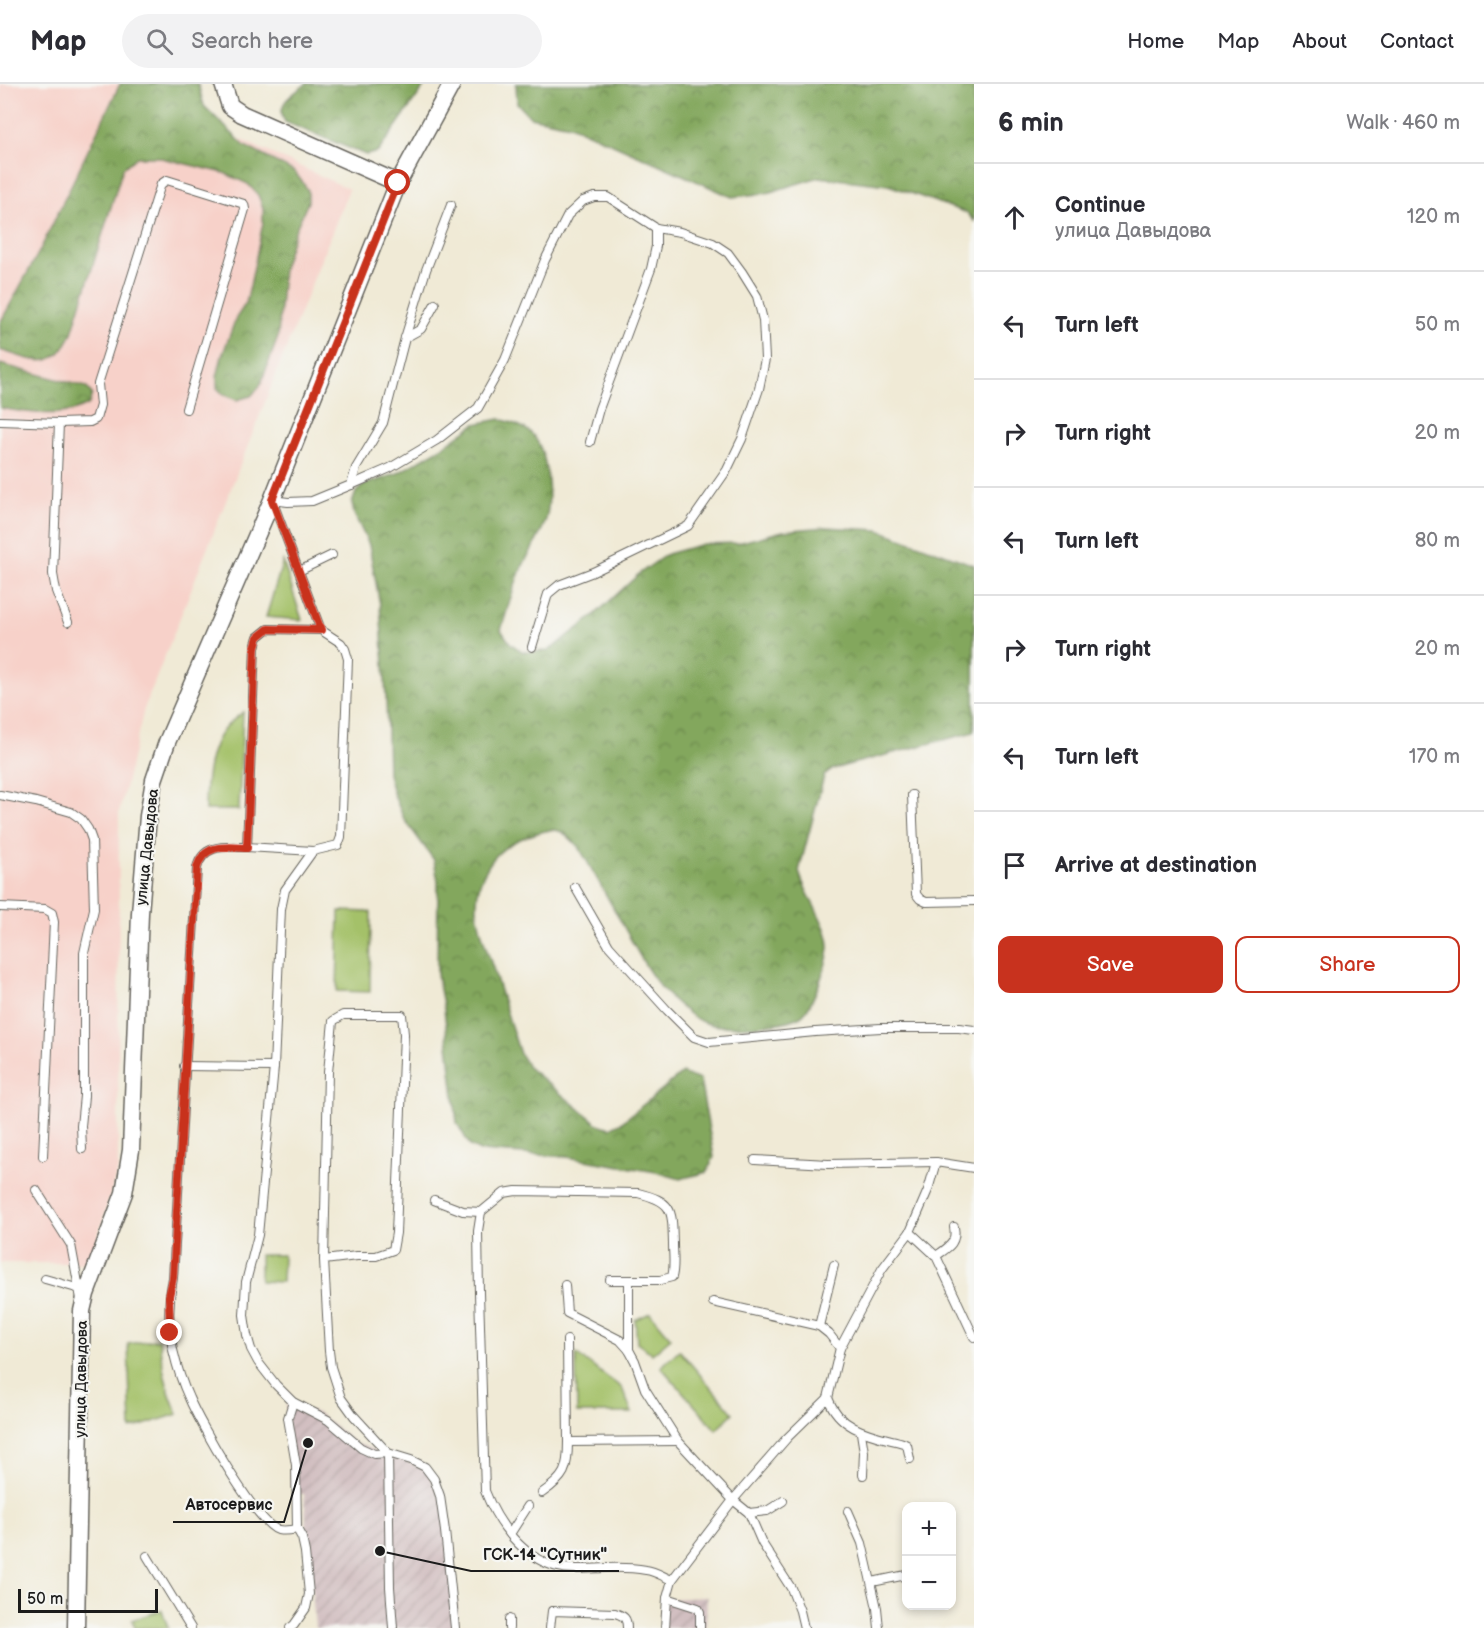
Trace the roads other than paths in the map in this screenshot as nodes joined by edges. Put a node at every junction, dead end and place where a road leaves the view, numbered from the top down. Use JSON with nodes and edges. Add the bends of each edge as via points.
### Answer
{"nodes":[{"id":1,"x":223,"y":84,"type":"edge"},
{"id":2,"x":452,"y":84,"type":"edge"},
{"id":3,"x":398,"y":183,"type":"junction"},
{"id":4,"x":451,"y":205,"type":"dead end"},
{"id":5,"x":656,"y":228,"type":"junction"},
{"id":6,"x":435,"y":304,"type":"dead end"},
{"id":7,"x":405,"y":338,"type":"junction"},
{"id":8,"x":186,"y":409,"type":"dead end"},
{"id":9,"x":0,"y":421,"type":"edge"},
{"id":10,"x":59,"y":423,"type":"junction"},
{"id":11,"x":590,"y":442,"type":"dead end"},
{"id":12,"x":351,"y":485,"type":"junction"},
{"id":13,"x":272,"y":500,"type":"junction"},
{"id":14,"x":332,"y":555,"type":"dead end"},
{"id":15,"x":299,"y":571,"type":"junction"},
{"id":16,"x":68,"y":621,"type":"dead end"},
{"id":17,"x":321,"y":630,"type":"junction"},
{"id":18,"x":532,"y":647,"type":"dead end"},
{"id":19,"x":0,"y":795,"type":"edge"},
{"id":20,"x":912,"y":795,"type":"dead end"},
{"id":21,"x":247,"y":848,"type":"junction"},
{"id":22,"x":313,"y":851,"type":"junction"},
{"id":23,"x":575,"y":887,"type":"dead end"},
{"id":24,"x":974,"y":901,"type":"edge"},
{"id":25,"x":0,"y":907,"type":"edge"},
{"id":26,"x":974,"y":1030,"type":"edge"},
{"id":27,"x":184,"y":1066,"type":"junction"},
{"id":28,"x":274,"y":1067,"type":"junction"},
{"id":29,"x":82,"y":1149,"type":"dead end"},
{"id":30,"x":43,"y":1156,"type":"dead end"},
{"id":31,"x":755,"y":1160,"type":"dead end"},
{"id":32,"x":936,"y":1162,"type":"junction"},
{"id":33,"x":974,"y":1168,"type":"edge"},
{"id":34,"x":36,"y":1190,"type":"dead end"},
{"id":35,"x":434,"y":1200,"type":"dead end"},
{"id":36,"x":480,"y":1212,"type":"junction"},
{"id":37,"x":954,"y":1227,"type":"dead end"},
{"id":38,"x":910,"y":1232,"type":"junction"},
{"id":39,"x":936,"y":1256,"type":"junction"},
{"id":40,"x":324,"y":1260,"type":"junction"},
{"id":41,"x":834,"y":1265,"type":"dead end"},
{"id":42,"x":45,"y":1279,"type":"dead end"},
{"id":43,"x":610,"y":1280,"type":"dead end"},
{"id":44,"x":629,"y":1280,"type":"junction"},
{"id":45,"x":565,"y":1285,"type":"dead end"},
{"id":46,"x":80,"y":1289,"type":"junction"},
{"id":47,"x":713,"y":1302,"type":"dead end"},
{"id":48,"x":82,"y":1311,"type":"junction"},
{"id":49,"x":819,"y":1326,"type":"junction"},
{"id":50,"x":974,"y":1337,"type":"edge"},
{"id":51,"x":567,"y":1340,"type":"dead end"},
{"id":52,"x":840,"y":1348,"type":"junction"},
{"id":53,"x":629,"y":1350,"type":"junction"},
{"id":54,"x":828,"y":1398,"type":"junction"},
{"id":55,"x":293,"y":1402,"type":"junction"},
{"id":56,"x":861,"y":1433,"type":"junction"},
{"id":57,"x":678,"y":1441,"type":"junction"},
{"id":58,"x":568,"y":1442,"type":"junction"},
{"id":59,"x":388,"y":1454,"type":"junction"},
{"id":60,"x":910,"y":1459,"type":"dead end"},
{"id":61,"x":863,"y":1476,"type":"dead end"},
{"id":62,"x":542,"y":1492,"type":"dead end"},
{"id":63,"x":733,"y":1500,"type":"junction"},
{"id":64,"x":783,"y":1501,"type":"dead end"},
{"id":65,"x":528,"y":1506,"type":"dead end"},
{"id":66,"x":848,"y":1511,"type":"dead end"},
{"id":67,"x":750,"y":1513,"type":"junction"},
{"id":68,"x":297,"y":1529,"type":"junction"},
{"id":69,"x":510,"y":1534,"type":"junction"},
{"id":70,"x":147,"y":1556,"type":"dead end"},
{"id":71,"x":902,"y":1576,"type":"edge"},
{"id":72,"x":672,"y":1580,"type":"junction"},
{"id":73,"x":872,"y":1582,"type":"junction"},
{"id":74,"x":667,"y":1598,"type":"junction"},
{"id":75,"x":293,"y":1627,"type":"edge"},
{"id":76,"x":76,"y":1628,"type":"edge"},
{"id":77,"x":191,"y":1628,"type":"edge"},
{"id":78,"x":393,"y":1628,"type":"edge"},
{"id":79,"x":455,"y":1628,"type":"edge"},
{"id":80,"x":550,"y":1628,"type":"edge"},
{"id":81,"x":627,"y":1628,"type":"edge"},
{"id":82,"x":665,"y":1628,"type":"edge"},
{"id":83,"x":700,"y":1628,"type":"edge"},
{"id":84,"x":804,"y":1628,"type":"edge"},
{"id":85,"x":879,"y":1628,"type":"edge"}],
"edges":[{"from":1,"to":3,"type":"street","via":[[230,106],[242,114]]},
{"from":2,"to":3,"type":"street","name":"улица Давыдова"},
{"from":3,"to":13,"type":"street","name":"улица Давыдова"},
{"from":4,"to":7,"type":"lane"},
{"from":5,"to":11,"type":"lane","via":[[651,268]]},
{"from":5,"to":12,"type":"lane","via":[[608,197],[583,201],[568,216],[545,261],[505,360],[478,408],[437,440],[390,468]]},
{"from":5,"to":18,"type":"lane","via":[[713,243],[728,253],[742,272],[757,297],[763,320],[765,359],[759,389],[727,470],[688,526],[559,585],[548,594]]},
{"from":6,"to":7,"type":"lane","via":[[421,329]]},
{"from":7,"to":12,"type":"lane","via":[[383,423],[356,468]]},
{"from":8,"to":10,"type":"lane","via":[[245,209],[244,204],[167,180],[161,184],[98,384],[99,414],[90,422]]},
{"from":9,"to":10,"type":"lane"},
{"from":10,"to":16,"type":"lane","via":[[53,574]]},
{"from":12,"to":13,"type":"lane","via":[[312,501]]},
{"from":13,"to":15,"type":"lane"},
{"from":13,"to":48,"type":"street","name":"улица Давыдова","via":[[154,780],[140,913],[128,1175]]},
{"from":14,"to":15,"type":"lane"},
{"from":15,"to":17,"type":"lane"},
{"from":17,"to":21,"type":"lane","via":[[268,629],[256,641]]},
{"from":17,"to":22,"type":"lane","via":[[341,643],[348,659],[341,837],[338,845]]},
{"from":19,"to":29,"type":"lane","via":[[71,812],[81,819],[93,840],[94,909],[84,953]]},
{"from":20,"to":24,"type":"lane","via":[[916,894],[926,902]]},
{"from":21,"to":22,"type":"lane"},
{"from":21,"to":27,"type":"lane","via":[[222,847],[199,858]]},
{"from":22,"to":28,"type":"lane","via":[[285,890],[281,909]]},
{"from":23,"to":26,"type":"lane","via":[[609,946],[694,1036],[710,1042],[881,1028]]},
{"from":25,"to":30,"type":"lane","via":[[45,909],[52,913],[54,922]]},
{"from":27,"to":28,"type":"lane"},
{"from":27,"to":68,"type":"lane","via":[[169,1296],[173,1348],[204,1431],[245,1493],[271,1525],[279,1530]]},
{"from":28,"to":55,"type":"lane","via":[[258,1235],[246,1282],[244,1315],[254,1356]]},
{"from":31,"to":32,"type":"lane","via":[[828,1164]]},
{"from":32,"to":33,"type":"lane"},
{"from":32,"to":38,"type":"lane"},
{"from":34,"to":46,"type":"lane","via":[[70,1240]]},
{"from":35,"to":36,"type":"lane","via":[[463,1211]]},
{"from":36,"to":44,"type":"lane","via":[[504,1193],[516,1191],[638,1193],[656,1197],[672,1215],[672,1277]]},
{"from":36,"to":69,"type":"lane","via":[[485,1491],[496,1516]]},
{"from":37,"to":39,"type":"lane","via":[[956,1235],[951,1246]]},
{"from":38,"to":39,"type":"lane"},
{"from":38,"to":52,"type":"lane","via":[[882,1269]]},
{"from":39,"to":50,"type":"lane"},
{"from":40,"to":40,"type":"lane","via":[[328,1072],[333,1021],[343,1016],[402,1015],[403,1070],[393,1250],[376,1256]]},
{"from":40,"to":59,"type":"lane","via":[[328,1339],[336,1383],[354,1416]]},
{"from":41,"to":49,"type":"lane"},
{"from":42,"to":46,"type":"lane"},
{"from":43,"to":44,"type":"lane"},
{"from":44,"to":53,"type":"lane"},
{"from":45,"to":53,"type":"lane","via":[[569,1315],[620,1340]]},
{"from":46,"to":48,"type":"lane"},
{"from":47,"to":49,"type":"lane"},
{"from":48,"to":76,"type":"street","name":"улица Давыдова"},
{"from":49,"to":52,"type":"lane"},
{"from":51,"to":58,"type":"lane"},
{"from":52,"to":54,"type":"lane"},
{"from":53,"to":57,"type":"lane","via":[[645,1389]]},
{"from":54,"to":56,"type":"lane","via":[[842,1419]]},
{"from":54,"to":63,"type":"lane"},
{"from":55,"to":59,"type":"lane","via":[[328,1420],[361,1448],[374,1454]]},
{"from":55,"to":68,"type":"lane","via":[[288,1418],[296,1465]]},
{"from":56,"to":60,"type":"lane","via":[[907,1445]]},
{"from":56,"to":61,"type":"lane"},
{"from":57,"to":58,"type":"lane"},
{"from":57,"to":63,"type":"lane"},
{"from":58,"to":62,"type":"lane","via":[[567,1469],[558,1482]]},
{"from":59,"to":78,"type":"lane"},
{"from":59,"to":79,"type":"lane","via":[[425,1467],[436,1483]]},
{"from":63,"to":67,"type":"lane"},
{"from":63,"to":72,"type":"lane"},
{"from":64,"to":67,"type":"lane","via":[[767,1511]]},
{"from":65,"to":69,"type":"lane"},
{"from":66,"to":73,"type":"lane","via":[[862,1543]]},
{"from":67,"to":84,"type":"lane","via":[[762,1543],[791,1588]]},
{"from":68,"to":75,"type":"lane","via":[[305,1552],[309,1594],[306,1608]]},
{"from":69,"to":72,"type":"lane","via":[[526,1552],[550,1566],[649,1570]]},
{"from":70,"to":77,"type":"lane"},
{"from":71,"to":73,"type":"lane"},
{"from":72,"to":74,"type":"lane"},
{"from":73,"to":85,"type":"lane"},
{"from":74,"to":82,"type":"lane"},
{"from":74,"to":83,"type":"lane","via":[[698,1608]]},
{"from":80,"to":81,"type":"lane","via":[[552,1611],[615,1613],[624,1616]]}]}
